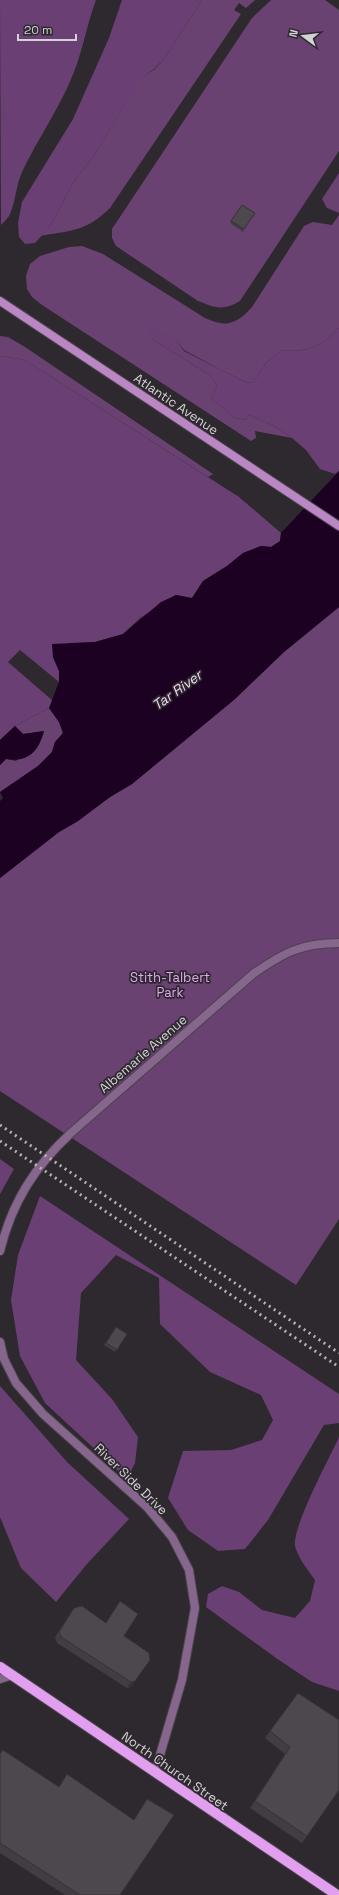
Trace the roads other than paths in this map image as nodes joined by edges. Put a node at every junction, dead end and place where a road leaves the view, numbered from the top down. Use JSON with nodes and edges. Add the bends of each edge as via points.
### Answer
{"nodes":[{"id":1,"x":0,"y":301,"type":"edge"},
{"id":2,"x":339,"y":526,"type":"edge"},
{"id":3,"x":339,"y":943,"type":"edge"},
{"id":4,"x":0,"y":1251,"type":"edge"},
{"id":5,"x":0,"y":1342,"type":"edge"},
{"id":6,"x":0,"y":1667,"type":"edge"},
{"id":7,"x":13,"y":1676,"type":"junction"},
{"id":8,"x":0,"y":1679,"type":"edge"},
{"id":9,"x":155,"y":1772,"type":"junction"},
{"id":10,"x":337,"y":1895,"type":"edge"}],
"edges":[{"from":1,"to":2,"type":"main road","name":"Atlantic Avenue"},
{"from":3,"to":4,"type":"street","name":"Albemarle Avenue","via":[[307,945],[281,955],[253,974],[86,1119],[51,1151],[32,1176],[6,1231]]},
{"from":5,"to":9,"type":"street","name":"River Side Drive","via":[[4,1359],[16,1383],[43,1414],[146,1507],[172,1537],[189,1570],[195,1608],[182,1680]]},
{"from":6,"to":7,"type":"main road","name":"North Church Street"},
{"from":7,"to":8,"type":"street"},
{"from":7,"to":9,"type":"main road","name":"North Church Street"},
{"from":9,"to":10,"type":"main road","name":"North Church Street"}]}
